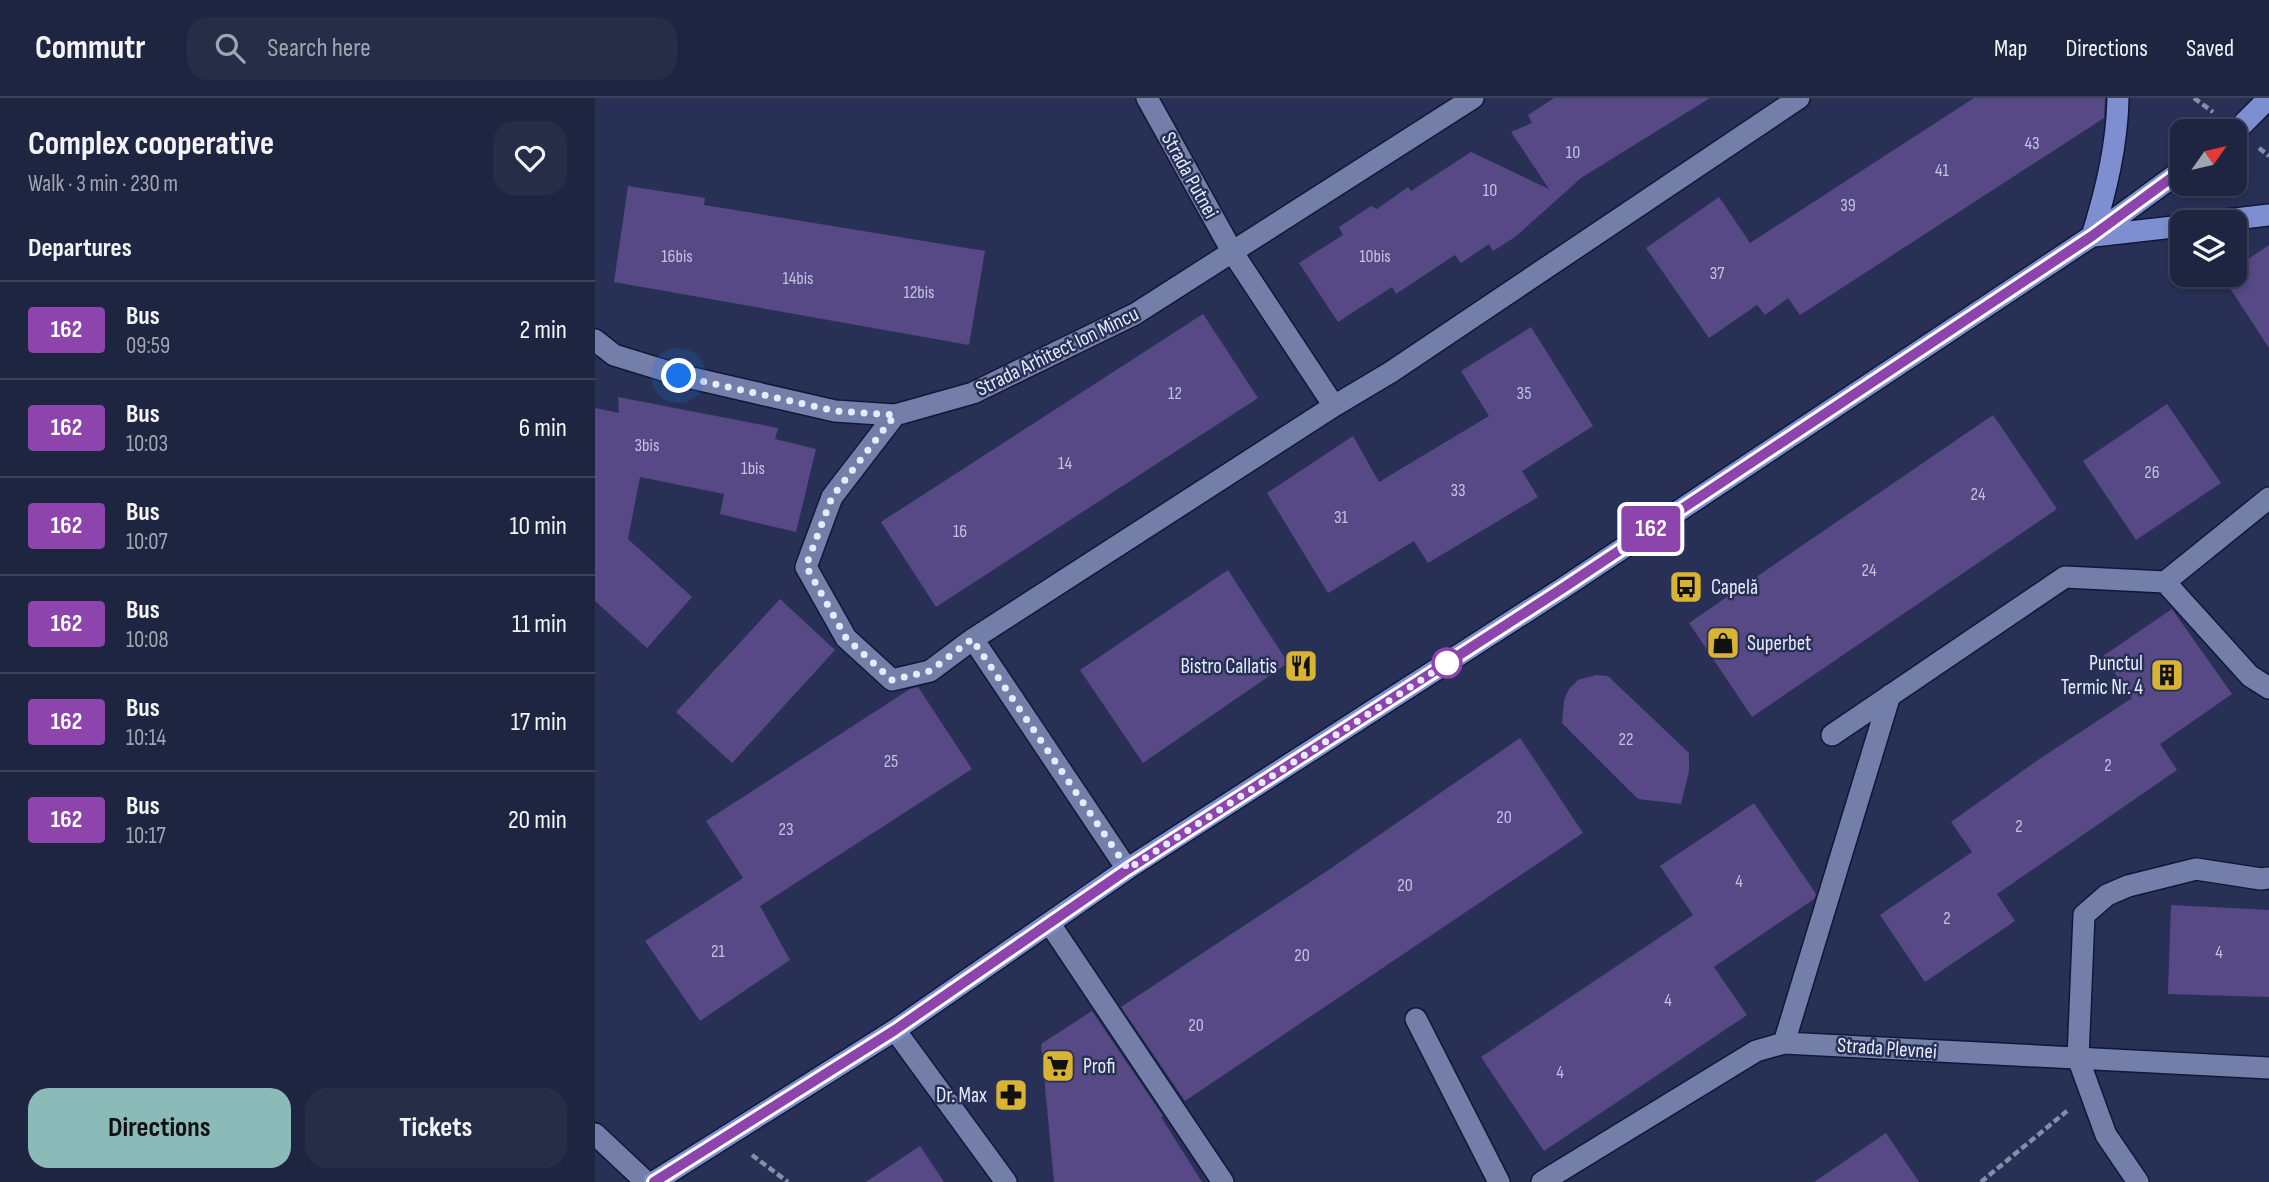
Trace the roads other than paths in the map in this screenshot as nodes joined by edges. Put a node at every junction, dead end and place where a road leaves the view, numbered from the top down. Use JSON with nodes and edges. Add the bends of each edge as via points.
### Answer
{"nodes":[{"id":1,"x":1147,"y":98,"type":"edge"},
{"id":2,"x":1473,"y":98,"type":"edge"},
{"id":3,"x":1799,"y":98,"type":"edge"},
{"id":4,"x":2118,"y":98,"type":"edge"},
{"id":5,"x":2269,"y":98,"type":"edge"},
{"id":6,"x":2247,"y":120,"type":"edge"},
{"id":7,"x":2170,"y":179,"type":"edge"},
{"id":8,"x":2269,"y":215,"type":"edge"},
{"id":9,"x":2247,"y":218,"type":"edge"},
{"id":10,"x":2170,"y":227,"type":"edge"},
{"id":11,"x":2092,"y":236,"type":"junction"},
{"id":12,"x":1233,"y":253,"type":"junction"},
{"id":13,"x":595,"y":340,"type":"edge"},
{"id":14,"x":1334,"y":406,"type":"junction"},
{"id":15,"x":895,"y":415,"type":"junction"},
{"id":16,"x":2269,"y":498,"type":"edge"},
{"id":17,"x":2165,"y":582,"type":"junction"},
{"id":18,"x":972,"y":639,"type":"junction"},
{"id":19,"x":2269,"y":688,"type":"edge"},
{"id":20,"x":1890,"y":695,"type":"junction"},
{"id":21,"x":1832,"y":735,"type":"dead end"},
{"id":22,"x":1128,"y":869,"type":"junction"},
{"id":23,"x":2269,"y":878,"type":"edge"},
{"id":24,"x":1050,"y":924,"type":"junction"},
{"id":25,"x":1416,"y":1019,"type":"dead end"},
{"id":26,"x":895,"y":1030,"type":"junction"},
{"id":27,"x":1784,"y":1043,"type":"junction"},
{"id":28,"x":2078,"y":1058,"type":"junction"},
{"id":29,"x":2269,"y":1068,"type":"edge"},
{"id":30,"x":595,"y":1134,"type":"edge"},
{"id":31,"x":646,"y":1182,"type":"edge"},
{"id":32,"x":654,"y":1182,"type":"edge"},
{"id":33,"x":1006,"y":1182,"type":"edge"},
{"id":34,"x":1223,"y":1182,"type":"edge"},
{"id":35,"x":1499,"y":1182,"type":"edge"},
{"id":36,"x":1542,"y":1182,"type":"edge"},
{"id":37,"x":2138,"y":1182,"type":"edge"}],
"edges":[{"from":1,"to":12,"type":"street","name":"Strada Putnei"},
{"from":2,"to":12,"type":"street","name":"Strada Arhitect Ion Mincu"},
{"from":3,"to":14,"type":"street"},
{"from":4,"to":11,"type":"main road","via":[[2106,190]]},
{"from":5,"to":6,"type":"main road"},
{"from":7,"to":11,"type":"main road"},
{"from":8,"to":9,"type":"main road"},
{"from":10,"to":11,"type":"main road"},
{"from":11,"to":22,"type":"main road","via":[[1563,588]]},
{"from":12,"to":14,"type":"street","name":"Strada Putnei"},
{"from":12,"to":15,"type":"street","name":"Strada Arhitect Ion Mincu","via":[[1135,314],[973,393]]},
{"from":13,"to":15,"type":"street","name":"Strada Arhitect Ion Mincu","via":[[614,355],[679,376],[835,411]]},
{"from":14,"to":18,"type":"street"},
{"from":15,"to":18,"type":"street","via":[[832,497],[806,566],[846,638],[892,680],[930,671]]},
{"from":16,"to":17,"type":"street"},
{"from":17,"to":19,"type":"street","via":[[2250,676]]},
{"from":17,"to":20,"type":"street","via":[[2065,577]]},
{"from":18,"to":22,"type":"street"},
{"from":20,"to":21,"type":"street"},
{"from":20,"to":27,"type":"street"},
{"from":22,"to":24,"type":"main road"},
{"from":23,"to":28,"type":"street","via":[[2196,869],[2127,886],[2107,895],[2084,915]]},
{"from":24,"to":26,"type":"main road"},
{"from":24,"to":34,"type":"street"},
{"from":25,"to":35,"type":"street"},
{"from":26,"to":32,"type":"main road"},
{"from":26,"to":33,"type":"street"},
{"from":27,"to":28,"type":"street","name":"Strada Plevnei"},
{"from":27,"to":36,"type":"street","name":"Strada Plevnei","via":[[1756,1051]]},
{"from":28,"to":29,"type":"street","name":"Strada Plevnei"},
{"from":28,"to":37,"type":"street","via":[[2106,1135]]},
{"from":30,"to":31,"type":"street"}]}
